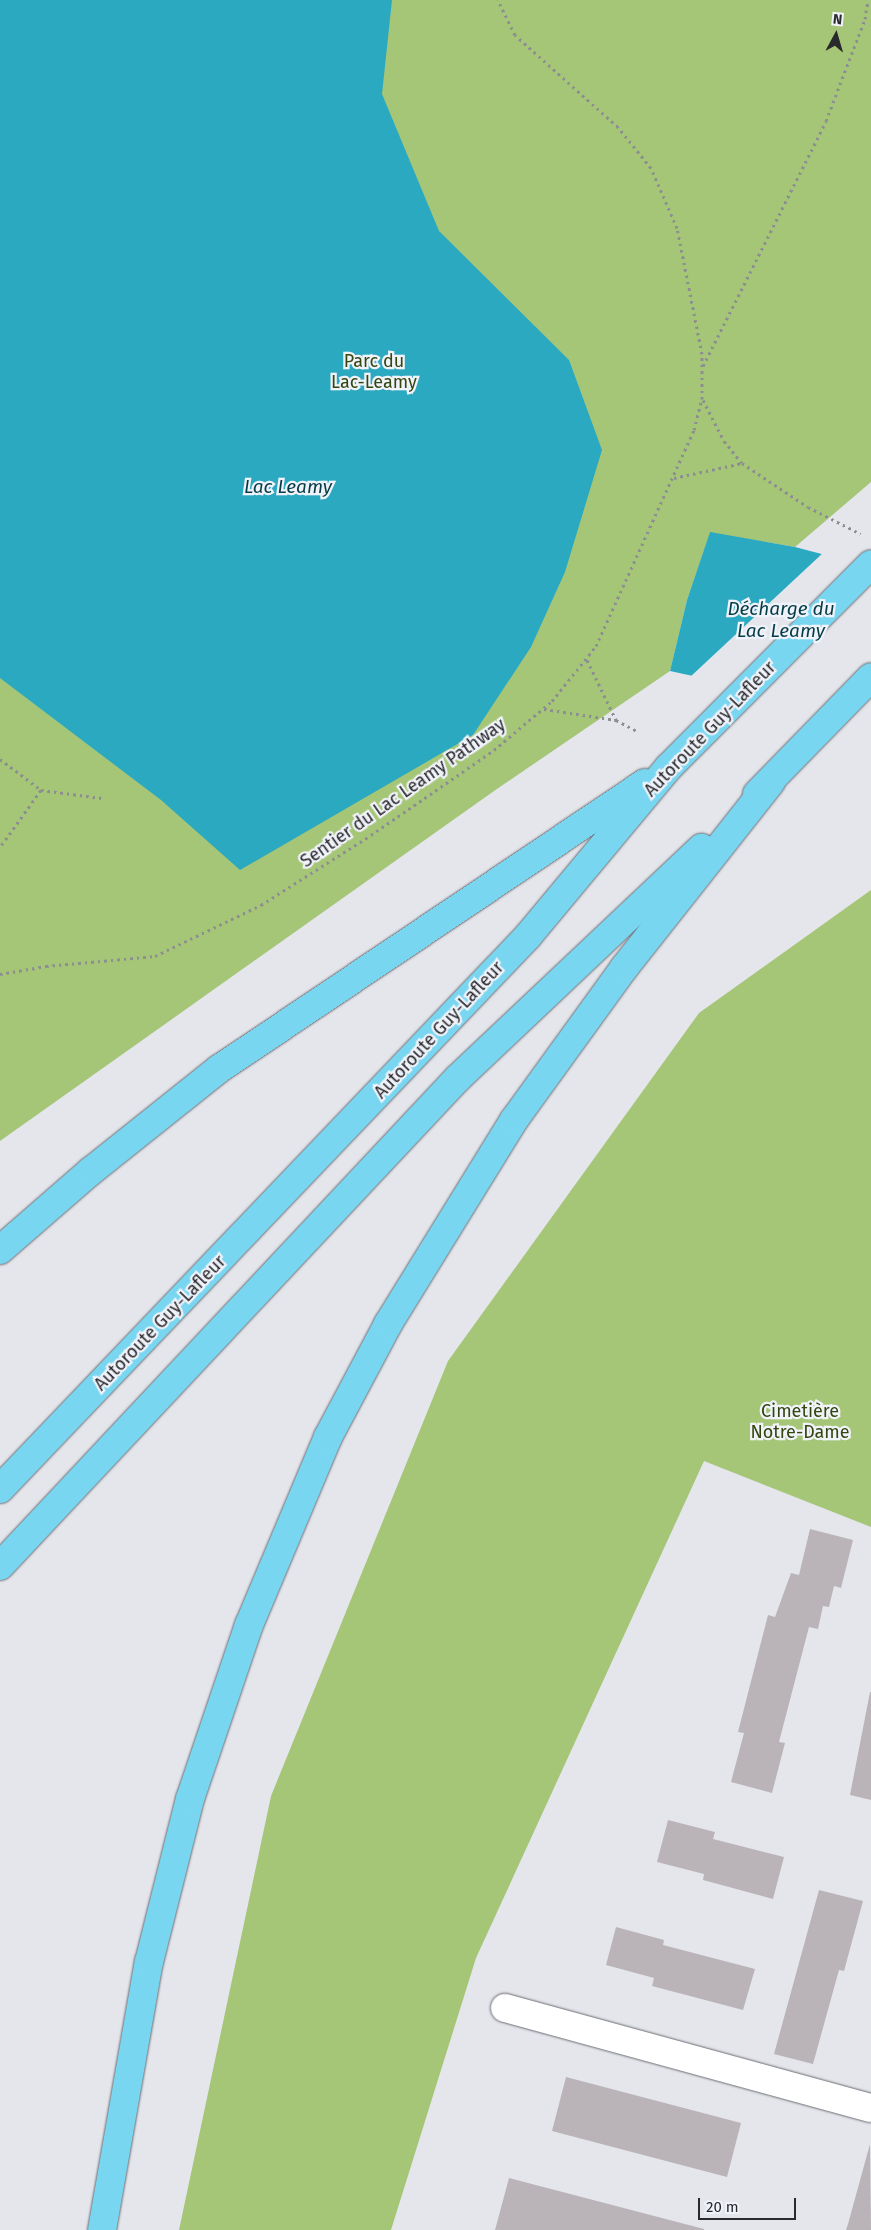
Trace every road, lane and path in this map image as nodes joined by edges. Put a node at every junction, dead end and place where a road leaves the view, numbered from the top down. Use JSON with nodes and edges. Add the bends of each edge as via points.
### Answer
{"nodes":[{"id":1,"x":498,"y":0,"type":"edge"},
{"id":2,"x":868,"y":0,"type":"edge"},
{"id":3,"x":703,"y":367,"type":"junction"},
{"id":4,"x":702,"y":400,"type":"junction"},
{"id":5,"x":742,"y":463,"type":"junction"},
{"id":6,"x":674,"y":478,"type":"junction"},
{"id":7,"x":864,"y":535,"type":"dead end"},
{"id":8,"x":871,"y":564,"type":"edge"},
{"id":9,"x":586,"y":660,"type":"junction"},
{"id":10,"x":871,"y":677,"type":"edge"},
{"id":11,"x":543,"y":709,"type":"junction"},
{"id":12,"x":616,"y":720,"type":"junction"},
{"id":13,"x":637,"y":731,"type":"dead end"},
{"id":14,"x":0,"y":759,"type":"edge"},
{"id":15,"x":669,"y":767,"type":"junction"},
{"id":16,"x":770,"y":782,"type":"junction"},
{"id":17,"x":41,"y":790,"type":"junction"},
{"id":18,"x":101,"y":798,"type":"dead end"},
{"id":19,"x":0,"y":847,"type":"edge"},
{"id":20,"x":0,"y":974,"type":"edge"},
{"id":21,"x":0,"y":1250,"type":"edge"},
{"id":22,"x":0,"y":1489,"type":"edge"},
{"id":23,"x":0,"y":1566,"type":"edge"},
{"id":24,"x":505,"y":2008,"type":"dead end"},
{"id":25,"x":871,"y":2108,"type":"edge"},
{"id":26,"x":102,"y":2230,"type":"edge"}],
"edges":[{"from":1,"to":3,"type":"path","name":"Sentier du Lac Leamy Pathway","via":[[515,35],[618,127],[651,168],[677,228]]},
{"from":2,"to":3,"type":"path","via":[[865,18],[826,121]]},
{"from":3,"to":4,"type":"path","name":"Sentier du Lac Leamy Pathway"},
{"from":4,"to":5,"type":"path","name":"Sentier du Lac Leamy Pathway","via":[[724,441]]},
{"from":4,"to":6,"type":"path","name":"Sentier du Lac Leamy Pathway","via":[[694,430]]},
{"from":5,"to":6,"type":"path"},
{"from":5,"to":7,"type":"path","name":"Sentier du Lac Leamy Pathway","via":[[808,507]]},
{"from":6,"to":9,"type":"path","name":"Sentier du Lac Leamy Pathway","via":[[607,624]]},
{"from":8,"to":15,"type":"highway","name":"Autoroute Guy-Lafleur"},
{"from":9,"to":11,"type":"path","name":"Sentier du Lac Leamy Pathway","via":[[570,683]]},
{"from":9,"to":12,"type":"path"},
{"from":10,"to":16,"type":"highway"},
{"from":11,"to":12,"type":"path"},
{"from":11,"to":20,"type":"path","name":"Sentier du Lac Leamy Pathway","via":[[494,750],[371,835],[261,904],[175,948],[143,959],[46,966]]},
{"from":12,"to":13,"type":"path"},
{"from":14,"to":17,"type":"path"},
{"from":15,"to":21,"type":"highway","via":[[478,892],[219,1069],[90,1170]]},
{"from":15,"to":22,"type":"highway","name":"Autoroute Guy-Lafleur","via":[[528,936]]},
{"from":16,"to":23,"type":"highway","via":[[458,1078]]},
{"from":16,"to":26,"type":"highway","via":[[624,968],[514,1120],[388,1324],[324,1446],[249,1625],[190,1798],[145,1981]]},
{"from":17,"to":18,"type":"path"},
{"from":17,"to":19,"type":"path"},
{"from":24,"to":25,"type":"lane"}]}
